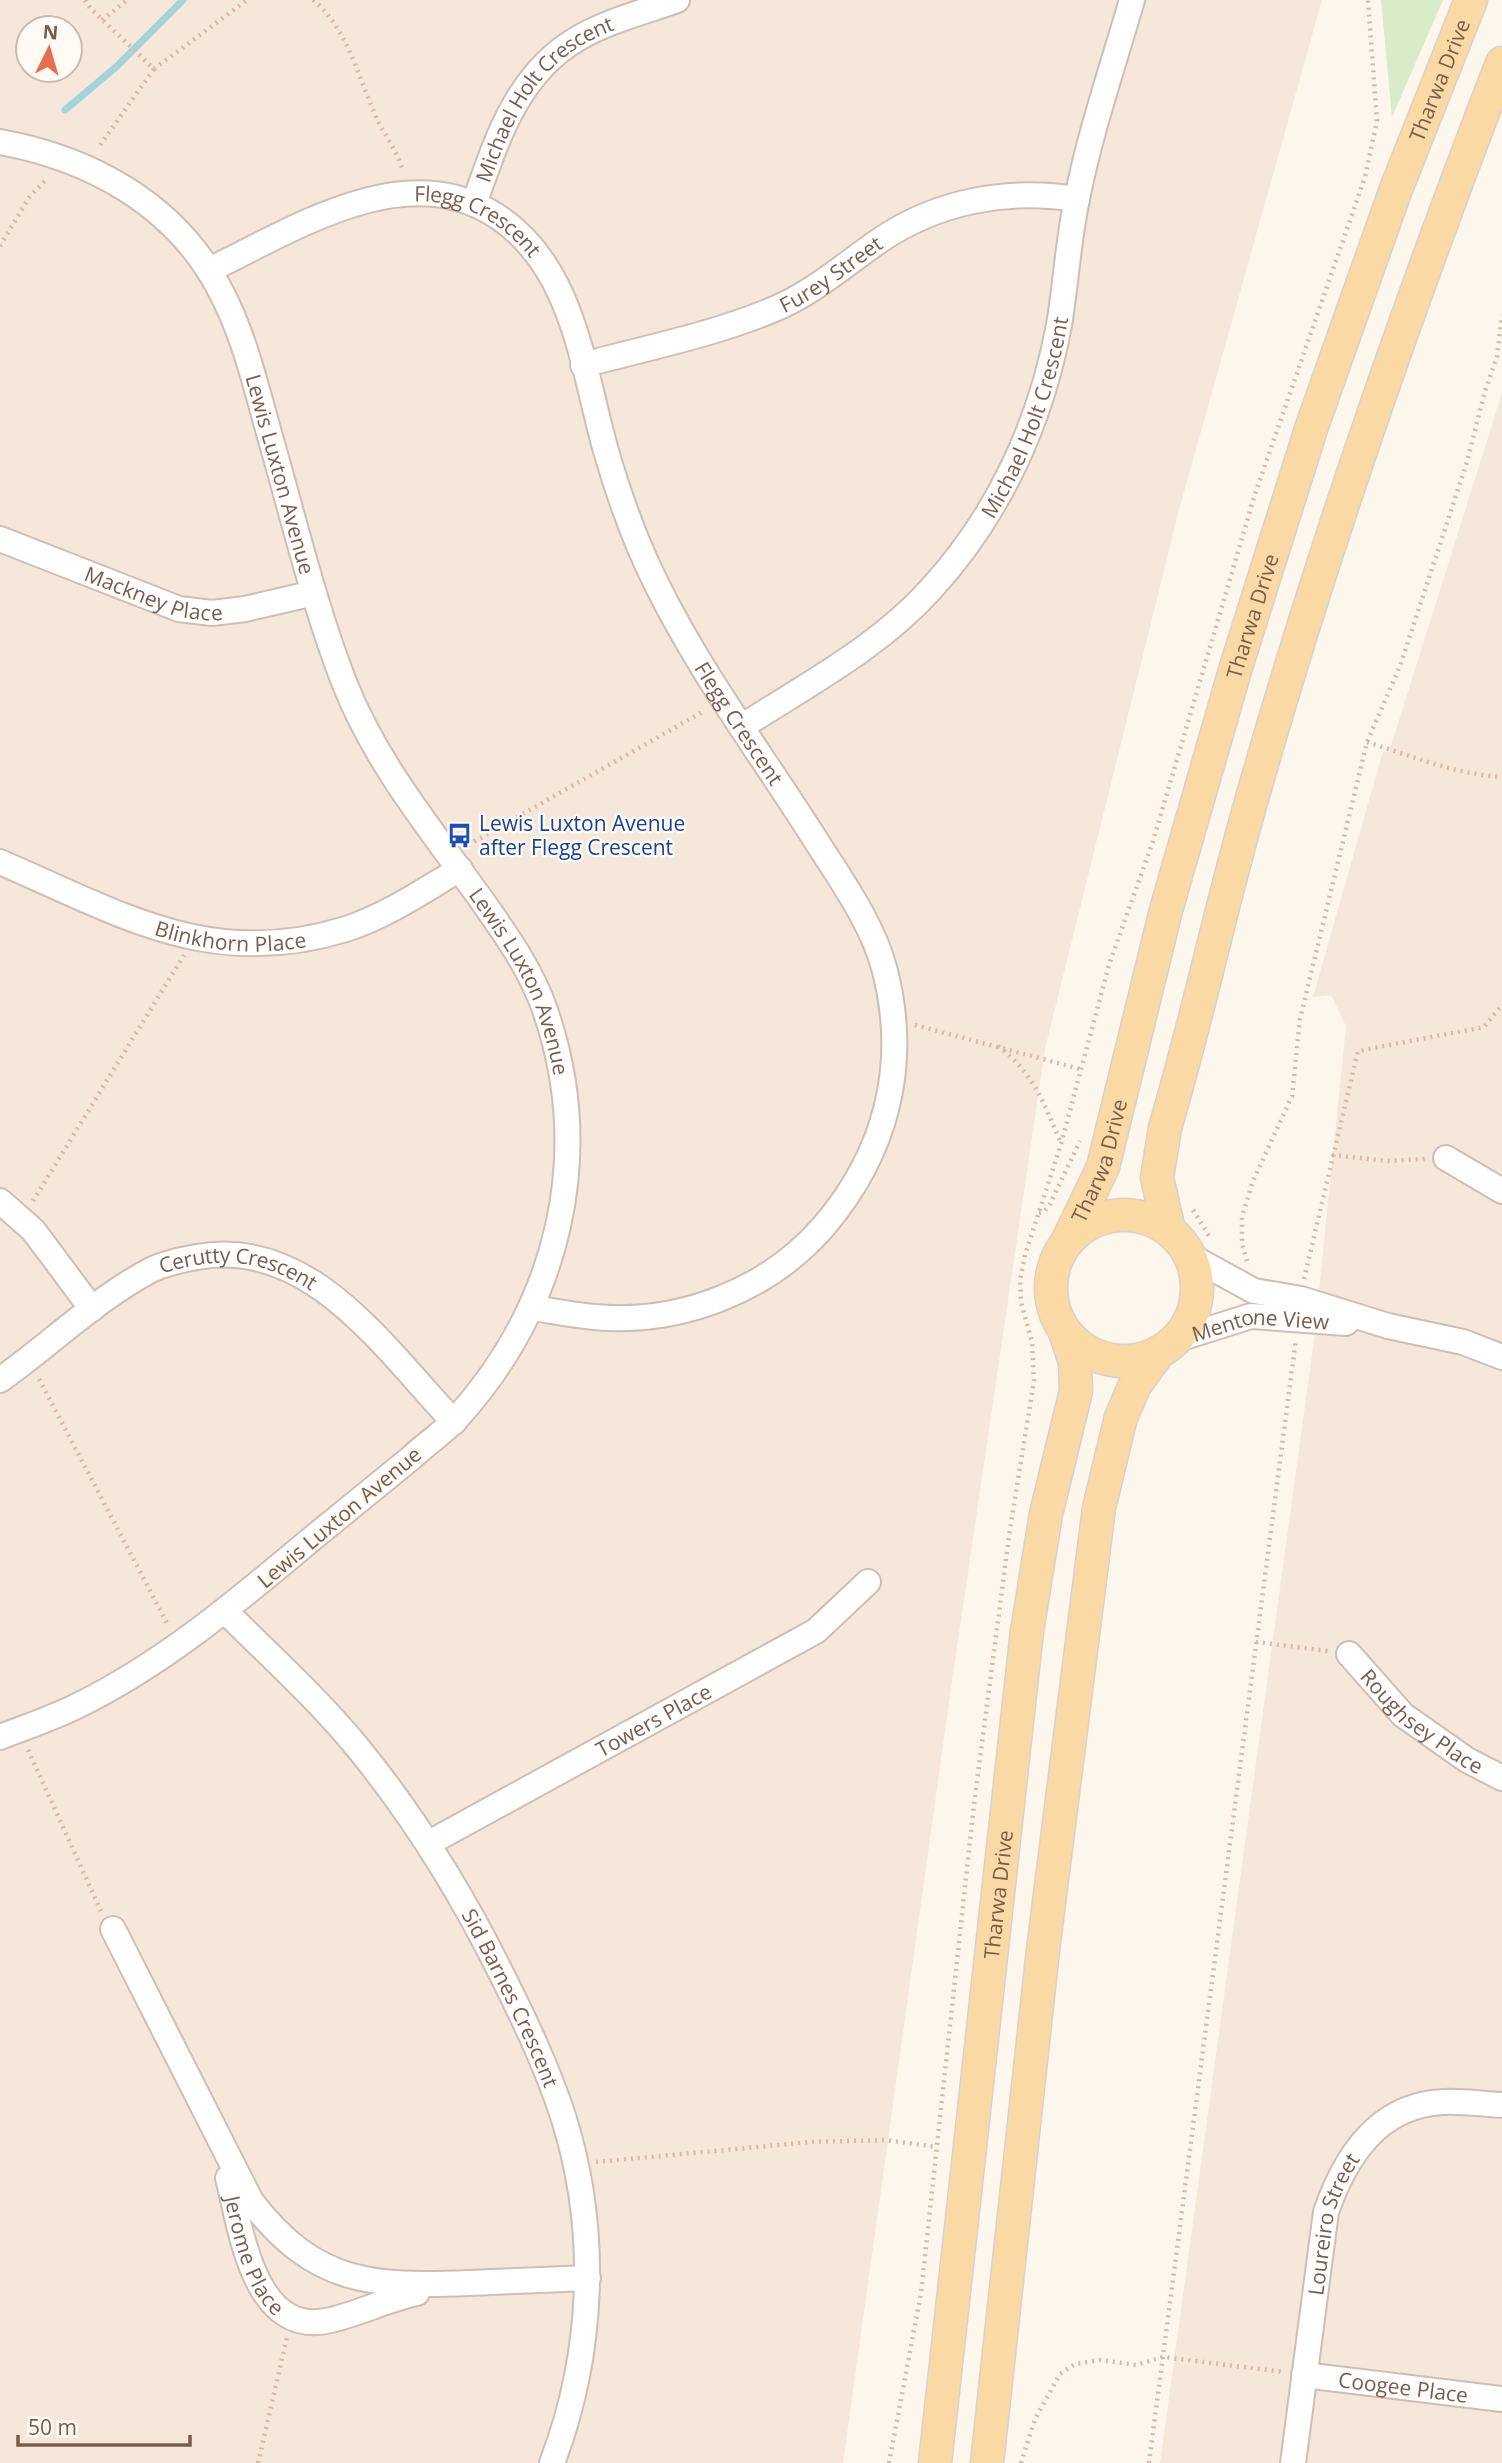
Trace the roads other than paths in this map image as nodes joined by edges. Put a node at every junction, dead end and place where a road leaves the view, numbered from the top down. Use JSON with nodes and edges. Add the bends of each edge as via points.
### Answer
{"nodes":[{"id":1,"x":677,"y":0,"type":"edge"},
{"id":2,"x":1132,"y":0,"type":"edge"},
{"id":3,"x":1471,"y":0,"type":"edge"},
{"id":4,"x":1502,"y":63,"type":"edge"},
{"id":5,"x":0,"y":142,"type":"edge"},
{"id":6,"x":1077,"y":199,"type":"junction"},
{"id":7,"x":474,"y":204,"type":"junction"},
{"id":8,"x":209,"y":270,"type":"junction"},
{"id":9,"x":583,"y":365,"type":"junction"},
{"id":10,"x":0,"y":538,"type":"edge"},
{"id":11,"x":314,"y":593,"type":"junction"},
{"id":12,"x":743,"y":726,"type":"junction"},
{"id":13,"x":0,"y":862,"type":"edge"},
{"id":14,"x":468,"y":863,"type":"junction"},
{"id":15,"x":1446,"y":1158,"type":"road end"},
{"id":16,"x":1502,"y":1191,"type":"edge"},
{"id":17,"x":0,"y":1201,"type":"edge"},
{"id":18,"x":1169,"y":1230,"type":"junction"},
{"id":19,"x":1067,"y":1242,"type":"junction"},
{"id":20,"x":1203,"y":1249,"type":"junction"},
{"id":21,"x":532,"y":1308,"type":"junction"},
{"id":22,"x":92,"y":1309,"type":"junction"},
{"id":23,"x":1300,"y":1309,"type":"junction"},
{"id":24,"x":1065,"y":1332,"type":"junction"},
{"id":25,"x":1167,"y":1346,"type":"junction"},
{"id":26,"x":1502,"y":1357,"type":"edge"},
{"id":27,"x":0,"y":1380,"type":"edge"},
{"id":28,"x":454,"y":1422,"type":"junction"},
{"id":29,"x":868,"y":1581,"type":"dead end"},
{"id":30,"x":225,"y":1611,"type":"junction"},
{"id":31,"x":1349,"y":1654,"type":"road end"},
{"id":32,"x":8,"y":1745,"type":"edge"},
{"id":33,"x":1502,"y":1778,"type":"edge"},
{"id":34,"x":429,"y":1843,"type":"junction"},
{"id":35,"x":113,"y":1929,"type":"road end"},
{"id":36,"x":1502,"y":2105,"type":"edge"},
{"id":37,"x":204,"y":2113,"type":"junction"},
{"id":38,"x":588,"y":2278,"type":"junction"},
{"id":39,"x":487,"y":2282,"type":"junction"},
{"id":40,"x":1304,"y":2375,"type":"junction"},
{"id":41,"x":1502,"y":2399,"type":"edge"},
{"id":42,"x":552,"y":2463,"type":"edge"},
{"id":43,"x":935,"y":2463,"type":"edge"},
{"id":44,"x":987,"y":2463,"type":"edge"},
{"id":45,"x":1293,"y":2463,"type":"edge"}],
"edges":[{"from":1,"to":7,"type":"street","name":"Michael Holt Crescent","via":[[576,39],[544,65],[517,98]]},
{"from":2,"to":6,"type":"street","name":"Michael Holt Crescent"},
{"from":3,"to":19,"type":"main road","name":"Tharwa Drive","via":[[1396,190],[1307,439],[1170,897],[1102,1167]]},
{"from":4,"to":18,"type":"main road","via":[[1363,438],[1250,805],[1166,1128],[1157,1178]]},
{"from":5,"to":8,"type":"street","name":"Lewis Luxton Avenue","via":[[41,149],[112,178],[174,228]]},
{"from":6,"to":9,"type":"street","name":"Furey Street","via":[[1002,195],[951,205],[904,226],[817,287],[772,310]]},
{"from":6,"to":12,"type":"street","name":"Michael Holt Crescent","via":[[1058,326],[1042,393],[1005,485],[971,541],[931,590],[886,632]]},
{"from":7,"to":8,"type":"street","name":"Flegg Crescent","via":[[437,194],[380,195],[343,207]]},
{"from":7,"to":9,"type":"street","name":"Flegg Crescent","via":[[519,232],[553,276],[569,312]]},
{"from":8,"to":11,"type":"street","name":"Lewis Luxton Avenue","via":[[246,351]]},
{"from":9,"to":12,"type":"street","name":"Flegg Crescent","via":[[629,521],[657,585]]},
{"from":10,"to":11,"type":"street","name":"Mackney Place","via":[[179,609],[212,613]]},
{"from":11,"to":14,"type":"street","name":"Lewis Luxton Avenue","via":[[345,685],[376,749]]},
{"from":12,"to":21,"type":"street","name":"Flegg Crescent","via":[[852,897],[885,968],[895,1023],[893,1076],[873,1154],[845,1201],[792,1259],[738,1292],[662,1315],[594,1317]]},
{"from":13,"to":14,"type":"street","name":"Blinkhorn Place","via":[[136,921],[188,938],[241,945],[309,938],[349,928]]},
{"from":14,"to":21,"type":"street","name":"Lewis Luxton Avenue","via":[[522,956],[560,1061],[567,1118],[566,1177],[557,1234]]},
{"from":15,"to":16,"type":"street"},
{"from":17,"to":22,"type":"street","via":[[19,1217]]},
{"from":18,"to":19,"type":"main road","via":[[1149,1219],[1115,1216],[1083,1227]]},
{"from":18,"to":20,"type":"main road"},
{"from":19,"to":24,"type":"main road","via":[[1055,1263],[1050,1287]]},
{"from":20,"to":23,"type":"street","name":"Mentone View","via":[[1254,1291]]},
{"from":20,"to":25,"type":"main road","via":[[1196,1301],[1188,1322]]},
{"from":21,"to":28,"type":"street","name":"Lewis Luxton Avenue","via":[[495,1372]]},
{"from":22,"to":27,"type":"street","name":"Cerutty Crescent"},
{"from":22,"to":28,"type":"street","name":"Cerutty Crescent","via":[[116,1291],[173,1262],[214,1254],[254,1257],[312,1280],[345,1307]]},
{"from":23,"to":25,"type":"street","name":"Mentone View","via":[[1251,1316]]},
{"from":23,"to":26,"type":"street","name":"Mentone View","via":[[1463,1342]]},
{"from":24,"to":25,"type":"main road","via":[[1084,1349],[1108,1359],[1134,1360]]},
{"from":24,"to":43,"type":"main road","name":"Tharwa Drive","via":[[1075,1362],[1076,1391],[1046,1514],[1027,1630]]},
{"from":25,"to":44,"type":"main road","via":[[1135,1385],[1121,1417],[1100,1508],[1043,1950]]},
{"from":28,"to":30,"type":"street","name":"Lewis Luxton Avenue"},
{"from":29,"to":34,"type":"street","name":"Towers Place","via":[[816,1631]]},
{"from":30,"to":32,"type":"street","name":"Lewis Luxton Avenue","via":[[153,1663]]},
{"from":30,"to":34,"type":"street","name":"Sid Barnes Crescent","via":[[316,1700]]},
{"from":31,"to":33,"type":"street","name":"Roughsey Place","via":[[1403,1715],[1467,1760]]},
{"from":34,"to":38,"type":"street","name":"Sid Barnes Crescent","via":[[473,1917],[538,2048],[563,2115],[576,2165]]},
{"from":35,"to":37,"type":"street","name":"Jerome Place"},
{"from":36,"to":40,"type":"street","name":"Loureiro Street","via":[[1442,2102],[1411,2107],[1382,2122],[1357,2146],[1338,2177],[1326,2212]]},
{"from":37,"to":39,"type":"street","name":"Jerome Place","via":[[251,2201],[297,2249],[334,2271],[380,2283]]},
{"from":37,"to":39,"type":"street","name":"Jerome Place","via":[[224,2161],[251,2269],[263,2293],[282,2311],[304,2321],[328,2321],[414,2293]]},
{"from":38,"to":39,"type":"street","name":"Jerome Place"},
{"from":38,"to":42,"type":"street","name":"Sid Barnes Crescent","via":[[584,2342],[570,2417]]},
{"from":40,"to":41,"type":"street","name":"Coogee Place"},
{"from":40,"to":45,"type":"street","name":"Loureiro Street"}]}
